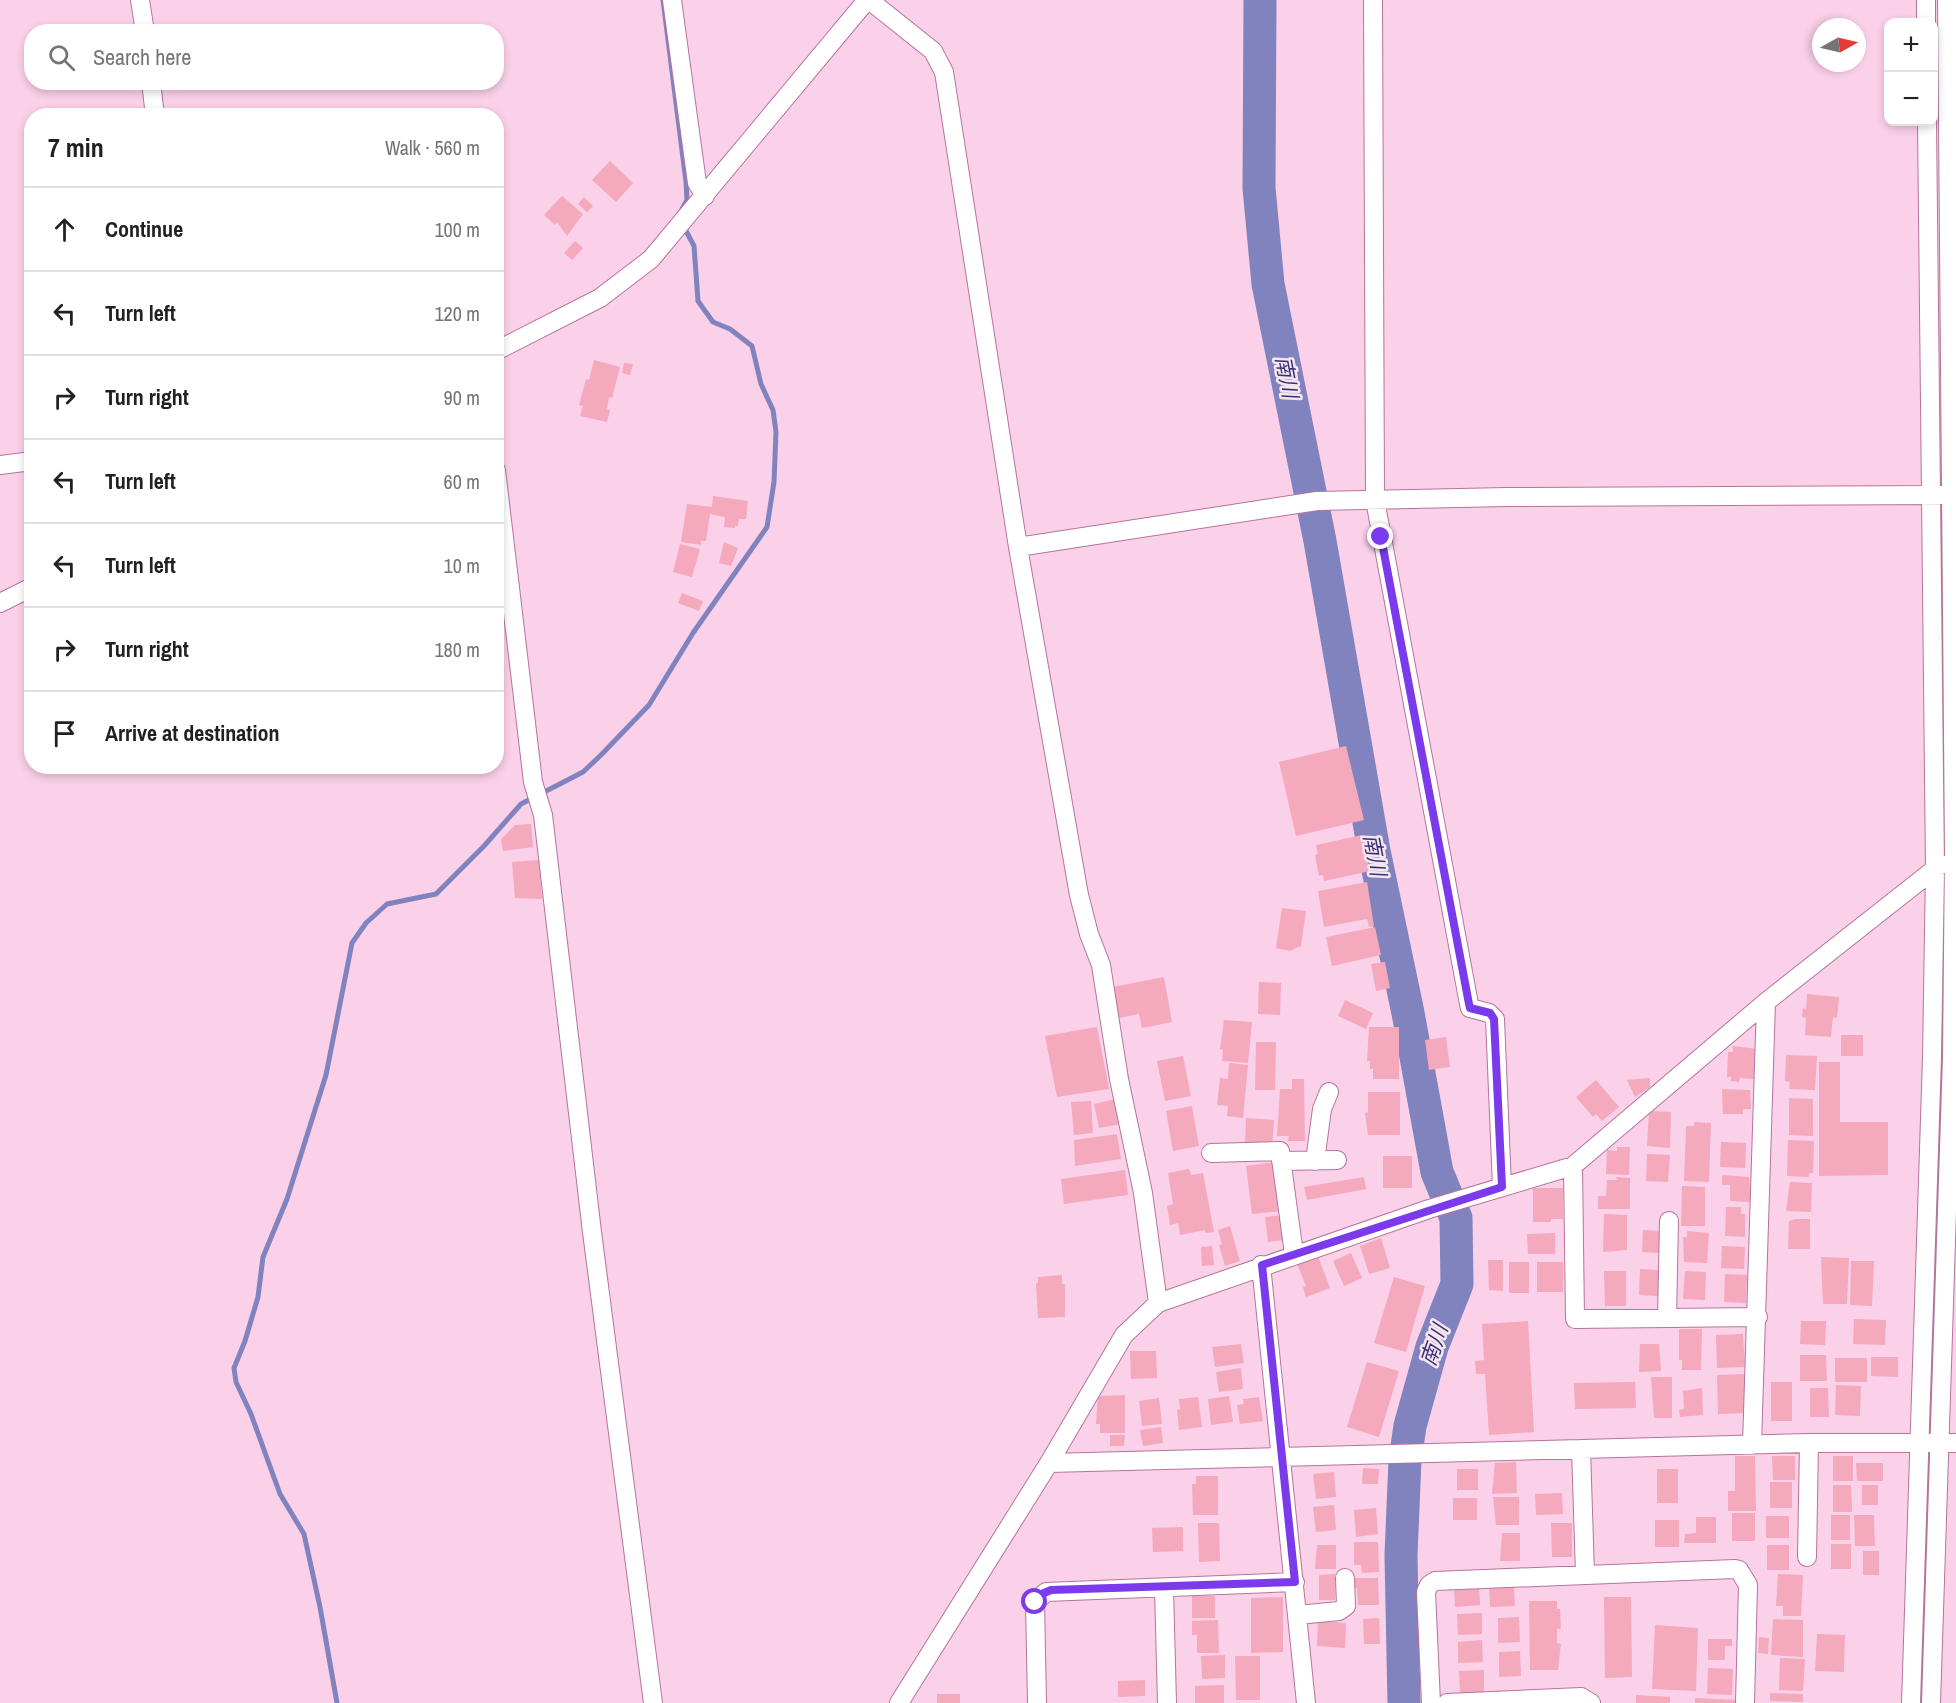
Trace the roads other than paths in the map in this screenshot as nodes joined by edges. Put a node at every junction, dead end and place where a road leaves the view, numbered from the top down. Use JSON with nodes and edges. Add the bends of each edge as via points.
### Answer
{"nodes":[{"id":1,"x":140,"y":0,"type":"edge"},
{"id":2,"x":672,"y":0,"type":"edge"},
{"id":3,"x":868,"y":0,"type":"edge"},
{"id":4,"x":1373,"y":0,"type":"edge"},
{"id":5,"x":1926,"y":0,"type":"edge"},
{"id":6,"x":1947,"y":0,"type":"edge"},
{"id":7,"x":1926,"y":18,"type":"edge"},
{"id":8,"x":143,"y":24,"type":"edge"},
{"id":9,"x":152,"y":90,"type":"edge"},
{"id":10,"x":154,"y":108,"type":"edge"},
{"id":11,"x":1927,"y":126,"type":"edge"},
{"id":12,"x":705,"y":196,"type":"junction"},
{"id":13,"x":504,"y":347,"type":"edge"},
{"id":14,"x":24,"y":461,"type":"edge"},
{"id":15,"x":0,"y":465,"type":"edge"},
{"id":16,"x":1954,"y":494,"type":"edge"},
{"id":17,"x":1931,"y":496,"type":"junction"},
{"id":18,"x":1375,"y":500,"type":"junction"},
{"id":19,"x":504,"y":537,"type":"edge"},
{"id":20,"x":1018,"y":547,"type":"junction"},
{"id":21,"x":24,"y":591,"type":"edge"},
{"id":22,"x":0,"y":603,"type":"edge"},
{"id":23,"x":1955,"y":852,"type":"edge"},
{"id":24,"x":1935,"y":869,"type":"junction"},
{"id":25,"x":1766,"y":1002,"type":"junction"},
{"id":26,"x":1329,"y":1092,"type":"dead end"},
{"id":27,"x":1211,"y":1153,"type":"dead end"},
{"id":28,"x":1337,"y":1160,"type":"dead end"},
{"id":29,"x":1281,"y":1161,"type":"junction"},
{"id":30,"x":1315,"y":1161,"type":"junction"},
{"id":31,"x":1573,"y":1166,"type":"junction"},
{"id":32,"x":1494,"y":1189,"type":"junction"},
{"id":33,"x":1669,"y":1221,"type":"dead end"},
{"id":34,"x":1294,"y":1254,"type":"junction"},
{"id":35,"x":1262,"y":1265,"type":"junction"},
{"id":36,"x":1158,"y":1303,"type":"junction"},
{"id":37,"x":1758,"y":1317,"type":"junction"},
{"id":38,"x":1667,"y":1318,"type":"junction"},
{"id":39,"x":1919,"y":1441,"type":"junction"},
{"id":40,"x":1948,"y":1442,"type":"edge"},
{"id":41,"x":1809,"y":1443,"type":"junction"},
{"id":42,"x":1752,"y":1445,"type":"junction"},
{"id":43,"x":1581,"y":1449,"type":"junction"},
{"id":44,"x":1281,"y":1457,"type":"junction"},
{"id":45,"x":1049,"y":1463,"type":"junction"},
{"id":46,"x":1807,"y":1557,"type":"dead end"},
{"id":47,"x":1585,"y":1574,"type":"junction"},
{"id":48,"x":1345,"y":1578,"type":"dead end"},
{"id":49,"x":1295,"y":1582,"type":"junction"},
{"id":50,"x":1164,"y":1588,"type":"junction"},
{"id":51,"x":1298,"y":1615,"type":"junction"},
{"id":52,"x":653,"y":1703,"type":"edge"},
{"id":53,"x":899,"y":1703,"type":"edge"},
{"id":54,"x":1037,"y":1703,"type":"edge"},
{"id":55,"x":1167,"y":1703,"type":"edge"},
{"id":56,"x":1306,"y":1703,"type":"edge"},
{"id":57,"x":1431,"y":1703,"type":"edge"},
{"id":58,"x":1447,"y":1703,"type":"edge"},
{"id":59,"x":1591,"y":1703,"type":"edge"},
{"id":60,"x":1745,"y":1703,"type":"edge"},
{"id":61,"x":1911,"y":1703,"type":"edge"},
{"id":62,"x":1932,"y":1703,"type":"edge"}],
"edges":[{"from":1,"to":8,"type":"street"},
{"from":2,"to":12,"type":"street","via":[[697,183]]},
{"from":3,"to":12,"type":"street"},
{"from":3,"to":20,"type":"street","via":[[928,46],[944,72]]},
{"from":4,"to":18,"type":"street"},
{"from":5,"to":7,"type":"street"},
{"from":6,"to":16,"type":"street"},
{"from":9,"to":10,"type":"street"},
{"from":11,"to":17,"type":"street"},
{"from":12,"to":13,"type":"street","via":[[651,260],[617,288]]},
{"from":14,"to":15,"type":"street"},
{"from":16,"to":17,"type":"street"},
{"from":16,"to":23,"type":"street"},
{"from":17,"to":18,"type":"street"},
{"from":17,"to":24,"type":"street"},
{"from":18,"to":20,"type":"street","via":[[1310,502]]},
{"from":18,"to":32,"type":"street","via":[[1469,1004],[1470,1008],[1490,1013],[1494,1019]]},
{"from":19,"to":52,"type":"street","via":[[533,782],[543,815],[587,1197]]},
{"from":20,"to":36,"type":"street","via":[[1079,895],[1101,965],[1143,1193]]},
{"from":21,"to":22,"type":"street"},
{"from":23,"to":24,"type":"street"},
{"from":23,"to":40,"type":"street"},
{"from":24,"to":25,"type":"street"},
{"from":24,"to":39,"type":"street"},
{"from":25,"to":31,"type":"street"},
{"from":25,"to":37,"type":"street"},
{"from":26,"to":30,"type":"street","via":[[1322,1109]]},
{"from":27,"to":29,"type":"street","via":[[1280,1151]]},
{"from":28,"to":30,"type":"street"},
{"from":29,"to":30,"type":"street"},
{"from":29,"to":34,"type":"street"},
{"from":31,"to":32,"type":"street"},
{"from":31,"to":38,"type":"street","via":[[1575,1319]]},
{"from":32,"to":34,"type":"street"},
{"from":33,"to":38,"type":"street"},
{"from":34,"to":35,"type":"street"},
{"from":35,"to":36,"type":"street"},
{"from":35,"to":44,"type":"street"},
{"from":36,"to":45,"type":"street","via":[[1124,1335]]},
{"from":37,"to":38,"type":"street"},
{"from":37,"to":42,"type":"street"},
{"from":39,"to":40,"type":"street"},
{"from":39,"to":41,"type":"street"},
{"from":39,"to":61,"type":"street"},
{"from":40,"to":62,"type":"street"},
{"from":41,"to":42,"type":"street"},
{"from":41,"to":46,"type":"street"},
{"from":42,"to":43,"type":"street"},
{"from":43,"to":44,"type":"street"},
{"from":43,"to":47,"type":"street"},
{"from":44,"to":45,"type":"street"},
{"from":44,"to":49,"type":"street"},
{"from":45,"to":53,"type":"street"},
{"from":47,"to":57,"type":"street","via":[[1435,1581],[1429,1585],[1426,1593]]},
{"from":47,"to":60,"type":"street","via":[[1739,1570],[1748,1585]]},
{"from":48,"to":51,"type":"street","via":[[1346,1606],[1339,1611]]},
{"from":49,"to":50,"type":"street"},
{"from":49,"to":51,"type":"street"},
{"from":50,"to":54,"type":"street","via":[[1051,1590],[1036,1599]]},
{"from":50,"to":55,"type":"street"},
{"from":51,"to":56,"type":"street"},
{"from":58,"to":59,"type":"street","via":[[1581,1697]]}]}
